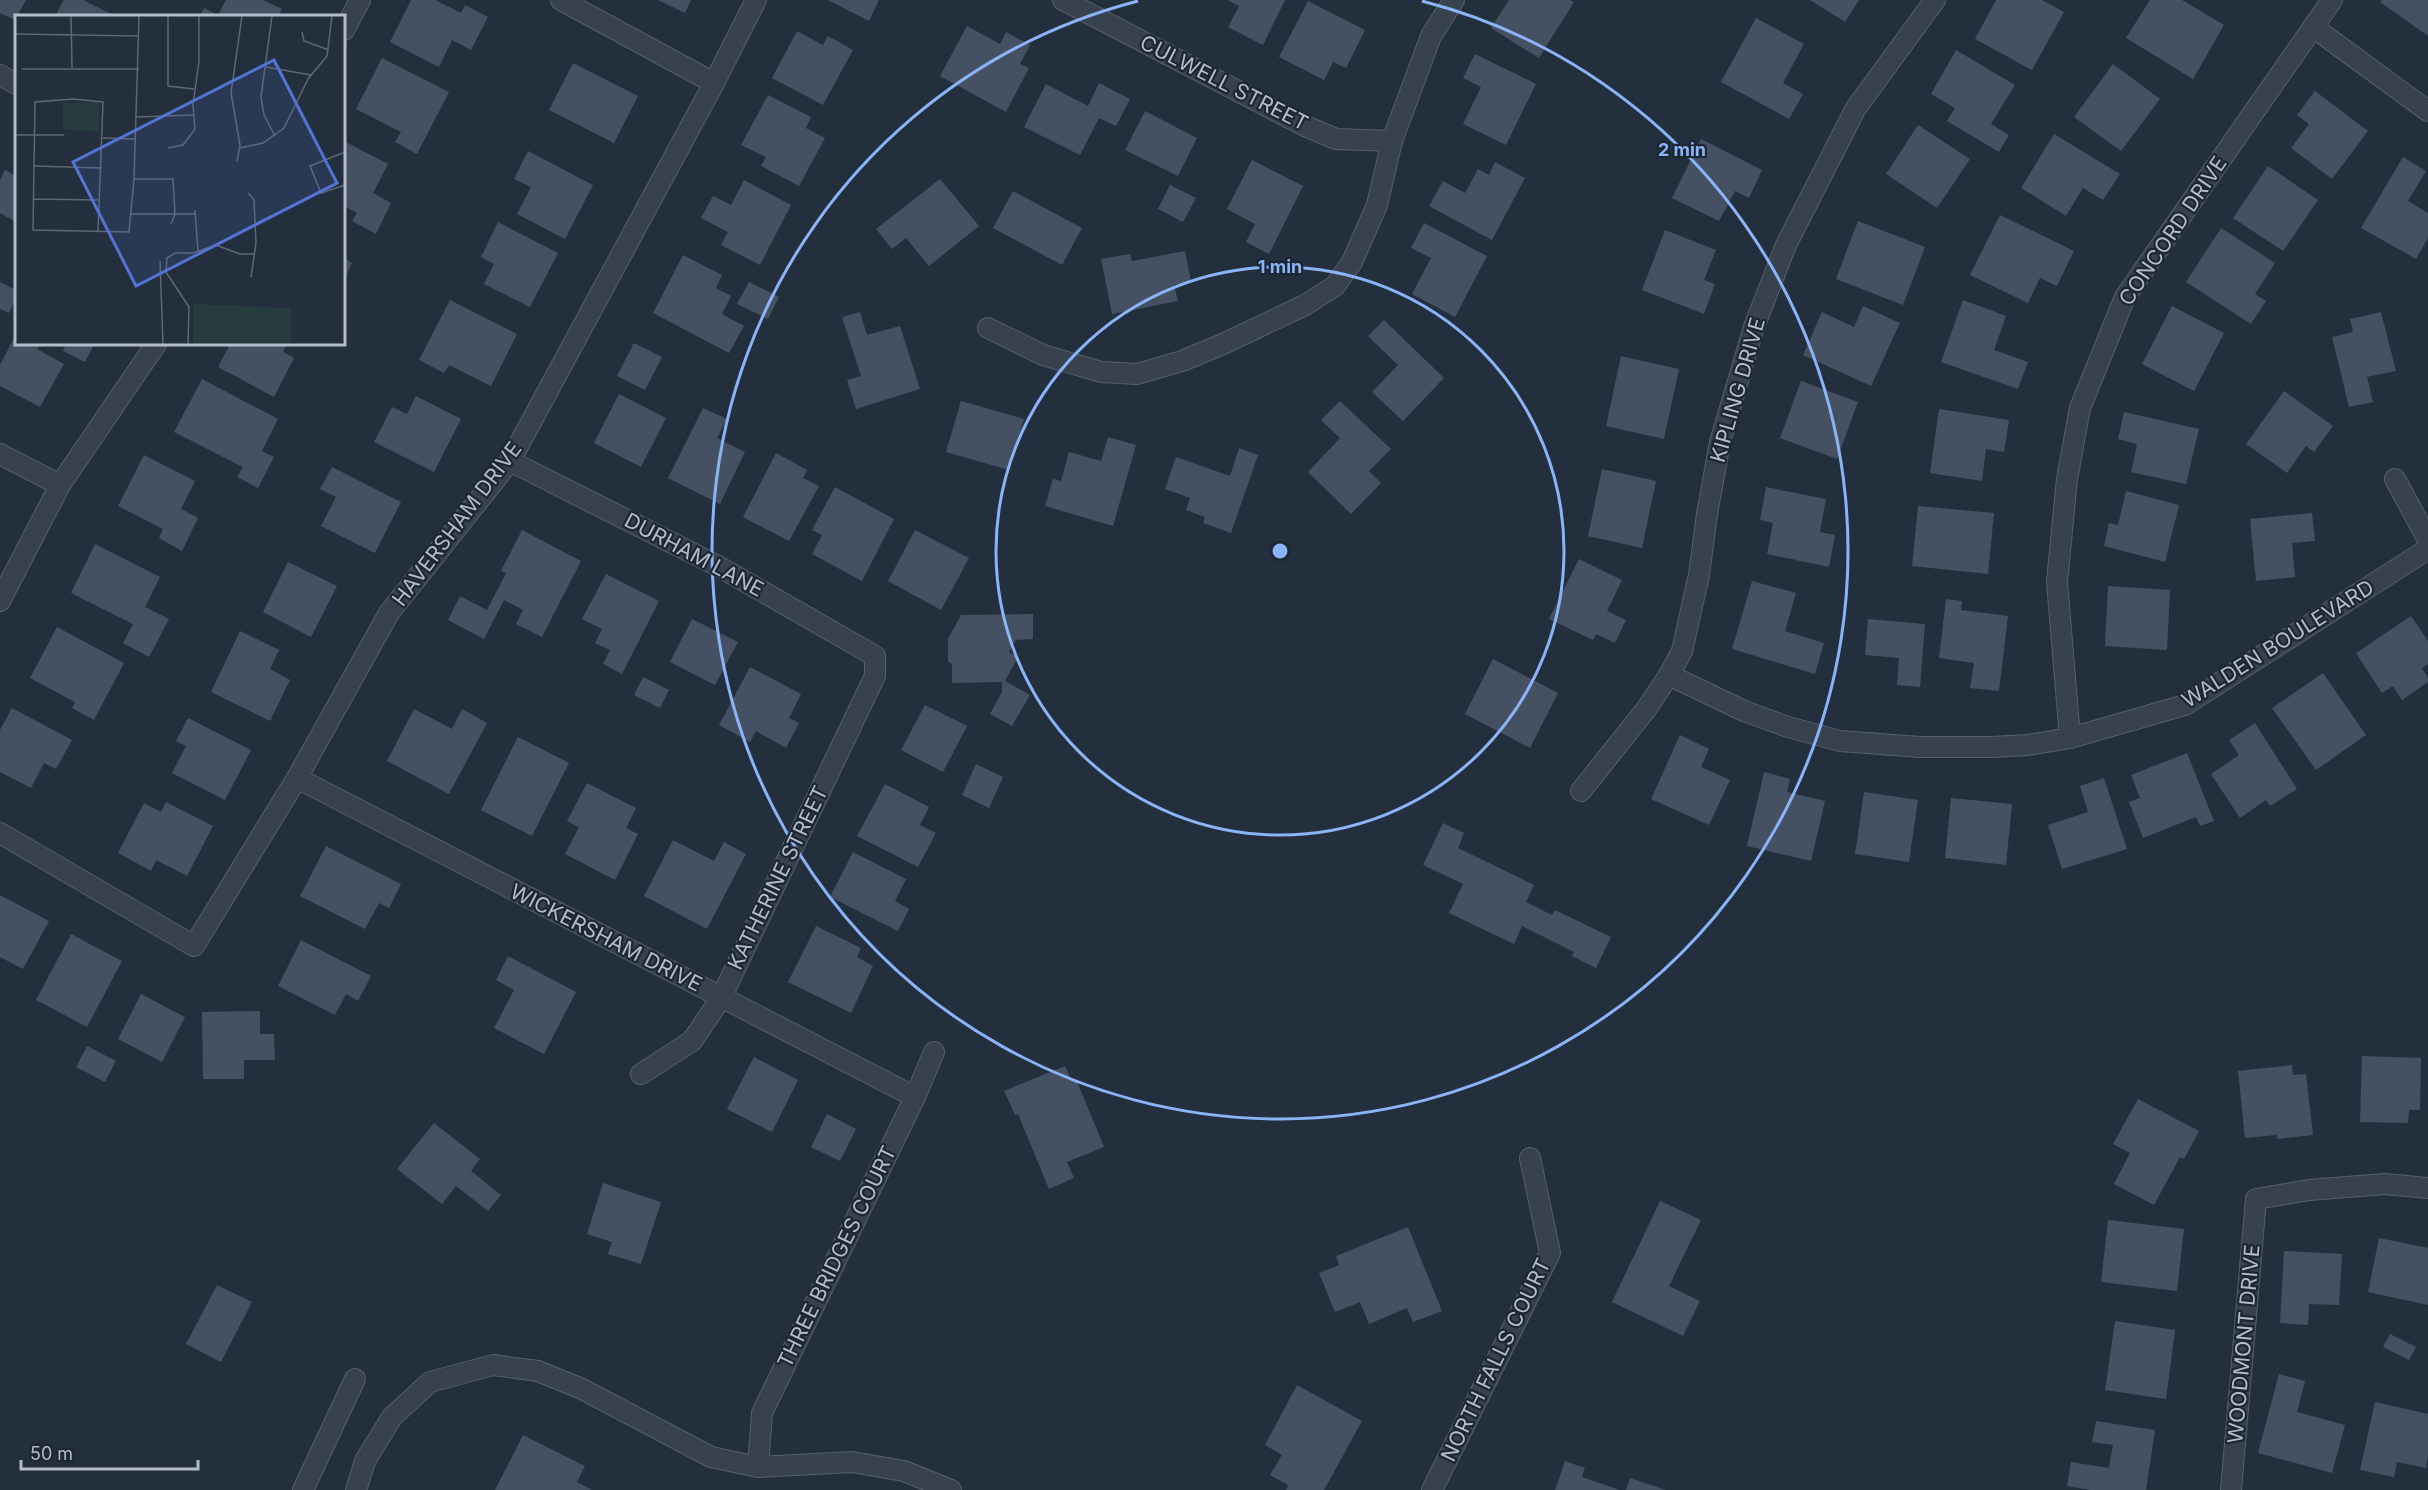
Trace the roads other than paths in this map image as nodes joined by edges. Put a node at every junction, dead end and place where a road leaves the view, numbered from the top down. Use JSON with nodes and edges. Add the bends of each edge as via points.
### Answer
{"nodes":[{"id":1,"x":360,"y":0,"type":"edge"},
{"id":2,"x":561,"y":0,"type":"edge"},
{"id":3,"x":756,"y":0,"type":"edge"},
{"id":4,"x":1063,"y":0,"type":"edge"},
{"id":5,"x":1454,"y":0,"type":"edge"},
{"id":6,"x":1935,"y":0,"type":"edge"},
{"id":7,"x":2332,"y":0,"type":"edge"},
{"id":8,"x":2313,"y":27,"type":"junction"},
{"id":9,"x":345,"y":28,"type":"edge"},
{"id":10,"x":0,"y":75,"type":"edge"},
{"id":11,"x":15,"y":83,"type":"edge"},
{"id":12,"x":714,"y":83,"type":"junction"},
{"id":13,"x":2428,"y":111,"type":"edge"},
{"id":14,"x":1392,"y":141,"type":"junction"},
{"id":15,"x":988,"y":328,"type":"dead end"},
{"id":16,"x":155,"y":345,"type":"edge"},
{"id":17,"x":0,"y":454,"type":"edge"},
{"id":18,"x":510,"y":461,"type":"junction"},
{"id":19,"x":2395,"y":479,"type":"dead end"},
{"id":20,"x":60,"y":485,"type":"junction"},
{"id":21,"x":2428,"y":540,"type":"edge"},
{"id":22,"x":2428,"y":549,"type":"edge"},
{"id":23,"x":0,"y":601,"type":"edge"},
{"id":24,"x":875,"y":656,"type":"joint"},
{"id":25,"x":1669,"y":675,"type":"junction"},
{"id":26,"x":2070,"y":738,"type":"junction"},
{"id":27,"x":297,"y":778,"type":"junction"},
{"id":28,"x":1581,"y":790,"type":"dead end"},
{"id":29,"x":0,"y":833,"type":"edge"},
{"id":30,"x":721,"y":998,"type":"junction"},
{"id":31,"x":934,"y":1052,"type":"dead end"},
{"id":32,"x":641,"y":1074,"type":"dead end"},
{"id":33,"x":915,"y":1097,"type":"junction"},
{"id":34,"x":1530,"y":1158,"type":"dead end"},
{"id":35,"x":2428,"y":1188,"type":"edge"},
{"id":36,"x":355,"y":1379,"type":"dead end"},
{"id":37,"x":759,"y":1467,"type":"junction"},
{"id":38,"x":303,"y":1490,"type":"edge"},
{"id":39,"x":356,"y":1490,"type":"edge"},
{"id":40,"x":951,"y":1490,"type":"edge"},
{"id":41,"x":1432,"y":1490,"type":"edge"},
{"id":42,"x":2232,"y":1490,"type":"edge"}],
"edges":[{"from":1,"to":9,"type":"street"},
{"from":2,"to":12,"type":"street"},
{"from":3,"to":12,"type":"street","name":"HAVERSHAM DRIVE"},
{"from":4,"to":14,"type":"street","name":"CULWELL STREET","via":[[1305,126],[1336,139]]},
{"from":5,"to":14,"type":"street","via":[[1431,36]]},
{"from":6,"to":25,"type":"street","name":"KIPLING DRIVE","via":[[1856,108],[1786,245],[1754,327],[1720,441],[1699,575],[1682,651]]},
{"from":7,"to":8,"type":"street","name":"CONCORD DRIVE"},
{"from":8,"to":13,"type":"street"},
{"from":8,"to":26,"type":"street","name":"CONCORD DRIVE","via":[[2125,297],[2080,408],[2067,479],[2057,582]]},
{"from":10,"to":11,"type":"street"},
{"from":12,"to":18,"type":"street","name":"HAVERSHAM DRIVE"},
{"from":14,"to":15,"type":"street","via":[[1377,205],[1352,262],[1335,286],[1305,305],[1223,344],[1137,374],[1101,372],[1043,355]]},
{"from":16,"to":20,"type":"street"},
{"from":17,"to":20,"type":"street"},
{"from":18,"to":24,"type":"street","name":"DURHAM LANE","via":[[718,566]]},
{"from":18,"to":27,"type":"street","name":"HAVERSHAM DRIVE","via":[[389,613]]},
{"from":19,"to":21,"type":"street"},
{"from":20,"to":23,"type":"street"},
{"from":22,"to":26,"type":"street","name":"WALDEN BOULEVARD","via":[[2184,705]]},
{"from":24,"to":30,"type":"street","name":"KATHERINE STREET","via":[[875,676]]},
{"from":25,"to":26,"type":"street","name":"WALDEN BOULEVARD","via":[[1744,711],[1840,741],[1991,747]]},
{"from":25,"to":28,"type":"street","name":"KIPLING DRIVE"},
{"from":27,"to":29,"type":"street","name":"HAVERSHAM DRIVE","via":[[194,946]]},
{"from":27,"to":30,"type":"street","name":"WICKERSHAM DRIVE"},
{"from":30,"to":32,"type":"street","name":"KATHERINE STREET","via":[[692,1041]]},
{"from":30,"to":33,"type":"street","name":"WICKERSHAM DRIVE"},
{"from":31,"to":33,"type":"street","name":"THREE BRIDGES COURT"},
{"from":33,"to":37,"type":"street","name":"THREE BRIDGES COURT","via":[[762,1413]]},
{"from":34,"to":41,"type":"street","name":"NORTH FALLS COURT","via":[[1550,1253]]},
{"from":35,"to":42,"type":"street","name":"WOODMONT DRIVE","via":[[2385,1184],[2256,1199]]},
{"from":36,"to":38,"type":"street"},
{"from":37,"to":39,"type":"street","via":[[711,1456],[582,1389],[538,1371],[493,1365],[430,1382],[392,1417],[365,1461]]},
{"from":37,"to":40,"type":"street","via":[[852,1462],[904,1471]]}]}
